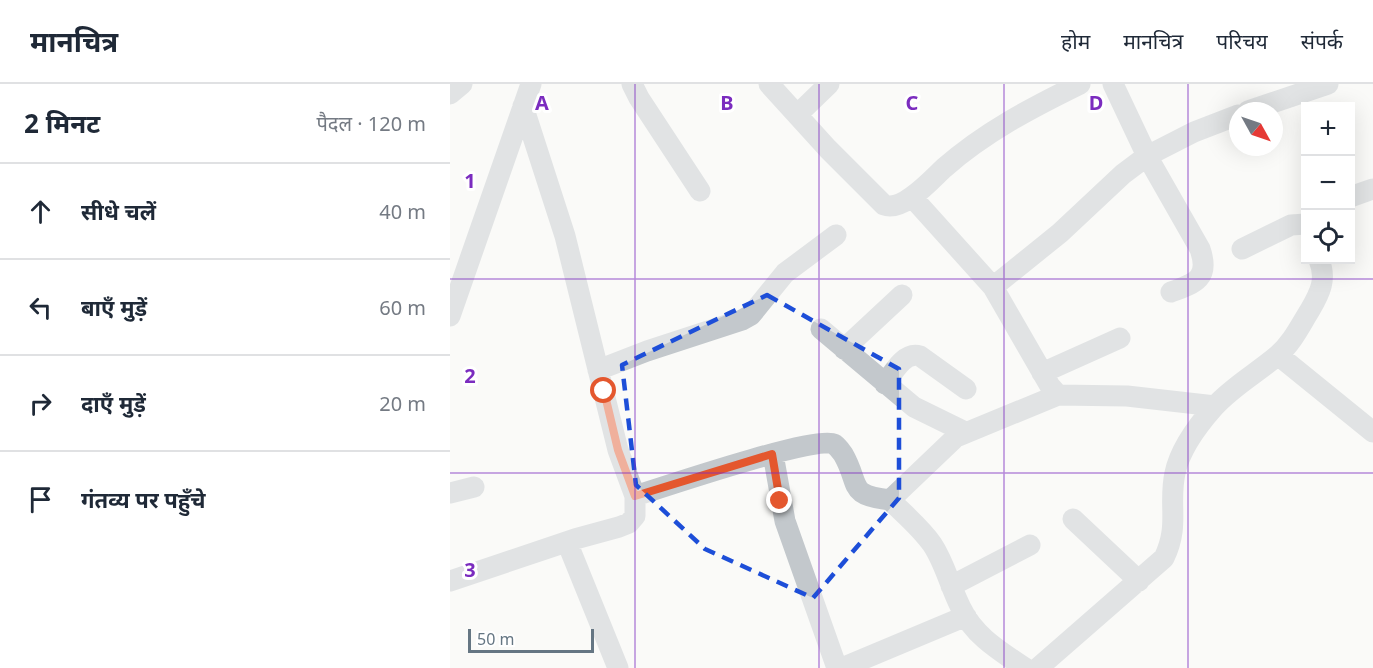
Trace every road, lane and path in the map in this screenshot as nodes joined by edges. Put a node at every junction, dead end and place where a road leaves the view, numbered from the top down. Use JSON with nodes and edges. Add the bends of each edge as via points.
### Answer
{"nodes":[{"id":1,"x":462,"y":84,"type":"edge"},
{"id":2,"x":531,"y":84,"type":"edge"},
{"id":3,"x":632,"y":84,"type":"edge"},
{"id":4,"x":769,"y":84,"type":"edge"},
{"id":5,"x":829,"y":84,"type":"edge"},
{"id":6,"x":1080,"y":84,"type":"edge"},
{"id":7,"x":1113,"y":84,"type":"edge"},
{"id":8,"x":1328,"y":84,"type":"edge"},
{"id":9,"x":1305,"y":88,"type":"edge"},
{"id":10,"x":450,"y":94,"type":"edge"},
{"id":11,"x":1270,"y":102,"type":"edge"},
{"id":12,"x":523,"y":106,"type":"junction"},
{"id":13,"x":797,"y":115,"type":"junction"},
{"id":14,"x":1229,"y":118,"type":"edge"},
{"id":15,"x":1147,"y":156,"type":"junction"},
{"id":16,"x":1373,"y":189,"type":"edge"},
{"id":17,"x":700,"y":191,"type":"dead end"},
{"id":18,"x":1355,"y":194,"type":"edge"},
{"id":19,"x":912,"y":197,"type":"junction"},
{"id":20,"x":1301,"y":224,"type":"edge"},
{"id":21,"x":836,"y":235,"type":"dead end"},
{"id":22,"x":1242,"y":249,"type":"dead end"},
{"id":23,"x":1320,"y":264,"type":"edge"},
{"id":24,"x":993,"y":287,"type":"junction"},
{"id":25,"x":1171,"y":292,"type":"dead end"},
{"id":26,"x":902,"y":295,"type":"dead end"},
{"id":27,"x":450,"y":316,"type":"edge"},
{"id":28,"x":820,"y":329,"type":"dead end"},
{"id":29,"x":1120,"y":338,"type":"dead end"},
{"id":30,"x":844,"y":349,"type":"junction"},
{"id":31,"x":1278,"y":355,"type":"junction"},
{"id":32,"x":598,"y":370,"type":"junction"},
{"id":33,"x":1042,"y":373,"type":"junction"},
{"id":34,"x":885,"y":384,"type":"junction"},
{"id":35,"x":966,"y":389,"type":"dead end"},
{"id":36,"x":1058,"y":395,"type":"junction"},
{"id":37,"x":1215,"y":406,"type":"junction"},
{"id":38,"x":965,"y":432,"type":"junction"},
{"id":39,"x":1373,"y":432,"type":"edge"},
{"id":40,"x":772,"y":454,"type":"junction"},
{"id":41,"x":474,"y":487,"type":"dead end"},
{"id":42,"x":450,"y":493,"type":"edge"},
{"id":43,"x":635,"y":496,"type":"junction"},
{"id":44,"x":890,"y":500,"type":"junction"},
{"id":45,"x":1073,"y":519,"type":"dead end"},
{"id":46,"x":567,"y":542,"type":"junction"},
{"id":47,"x":1029,"y":544,"type":"dead end"},
{"id":48,"x":450,"y":580,"type":"edge"},
{"id":49,"x":1139,"y":581,"type":"junction"},
{"id":50,"x":951,"y":586,"type":"junction"},
{"id":51,"x":966,"y":616,"type":"junction"},
{"id":52,"x":618,"y":668,"type":"edge"},
{"id":53,"x":837,"y":668,"type":"edge"},
{"id":54,"x":842,"y":668,"type":"edge"},
{"id":55,"x":1024,"y":668,"type":"edge"},
{"id":56,"x":1038,"y":668,"type":"edge"}],
"edges":[{"from":1,"to":10,"type":"street"},
{"from":2,"to":12,"type":"street"},
{"from":3,"to":17,"type":"street"},
{"from":4,"to":13,"type":"street"},
{"from":5,"to":13,"type":"street"},
{"from":6,"to":19,"type":"street","via":[[1022,112],[960,154]]},
{"from":7,"to":15,"type":"street"},
{"from":8,"to":9,"type":"street"},
{"from":9,"to":11,"type":"street"},
{"from":12,"to":27,"type":"street"},
{"from":12,"to":32,"type":"street","via":[[565,236]]},
{"from":13,"to":19,"type":"street","via":[[884,205],[898,206]]},
{"from":14,"to":15,"type":"street"},
{"from":15,"to":24,"type":"street"},
{"from":15,"to":25,"type":"street","via":[[1204,260],[1199,279]]},
{"from":16,"to":18,"type":"street"},
{"from":19,"to":24,"type":"street"},
{"from":20,"to":22,"type":"street","via":[[1291,225]]},
{"from":21,"to":32,"type":"street","via":[[785,273],[742,320]]},
{"from":23,"to":31,"type":"street","via":[[1323,282],[1318,296],[1294,337]]},
{"from":24,"to":33,"type":"street"},
{"from":26,"to":30,"type":"street"},
{"from":28,"to":30,"type":"street"},
{"from":29,"to":33,"type":"street"},
{"from":30,"to":34,"type":"street"},
{"from":31,"to":37,"type":"street"},
{"from":31,"to":39,"type":"street"},
{"from":32,"to":43,"type":"street","via":[[618,450]]},
{"from":33,"to":36,"type":"street"},
{"from":34,"to":35,"type":"street","via":[[906,357],[914,354]]},
{"from":34,"to":38,"type":"street","via":[[914,407]]},
{"from":36,"to":37,"type":"street","via":[[1127,396]]},
{"from":36,"to":38,"type":"street"},
{"from":37,"to":49,"type":"street","via":[[1178,460],[1174,474],[1174,528],[1164,558]]},
{"from":38,"to":44,"type":"street"},
{"from":40,"to":43,"type":"street"},
{"from":40,"to":44,"type":"street","via":[[831,442],[845,458],[859,492]]},
{"from":40,"to":53,"type":"street","via":[[785,521]]},
{"from":41,"to":42,"type":"street"},
{"from":43,"to":46,"type":"street","via":[[635,516],[629,523]]},
{"from":44,"to":50,"type":"street","via":[[931,542]]},
{"from":45,"to":49,"type":"street"},
{"from":46,"to":48,"type":"street"},
{"from":46,"to":52,"type":"street"},
{"from":47,"to":50,"type":"street"},
{"from":49,"to":56,"type":"street"},
{"from":50,"to":51,"type":"street"},
{"from":51,"to":54,"type":"street"},
{"from":51,"to":55,"type":"street","via":[[991,645]]}]}
